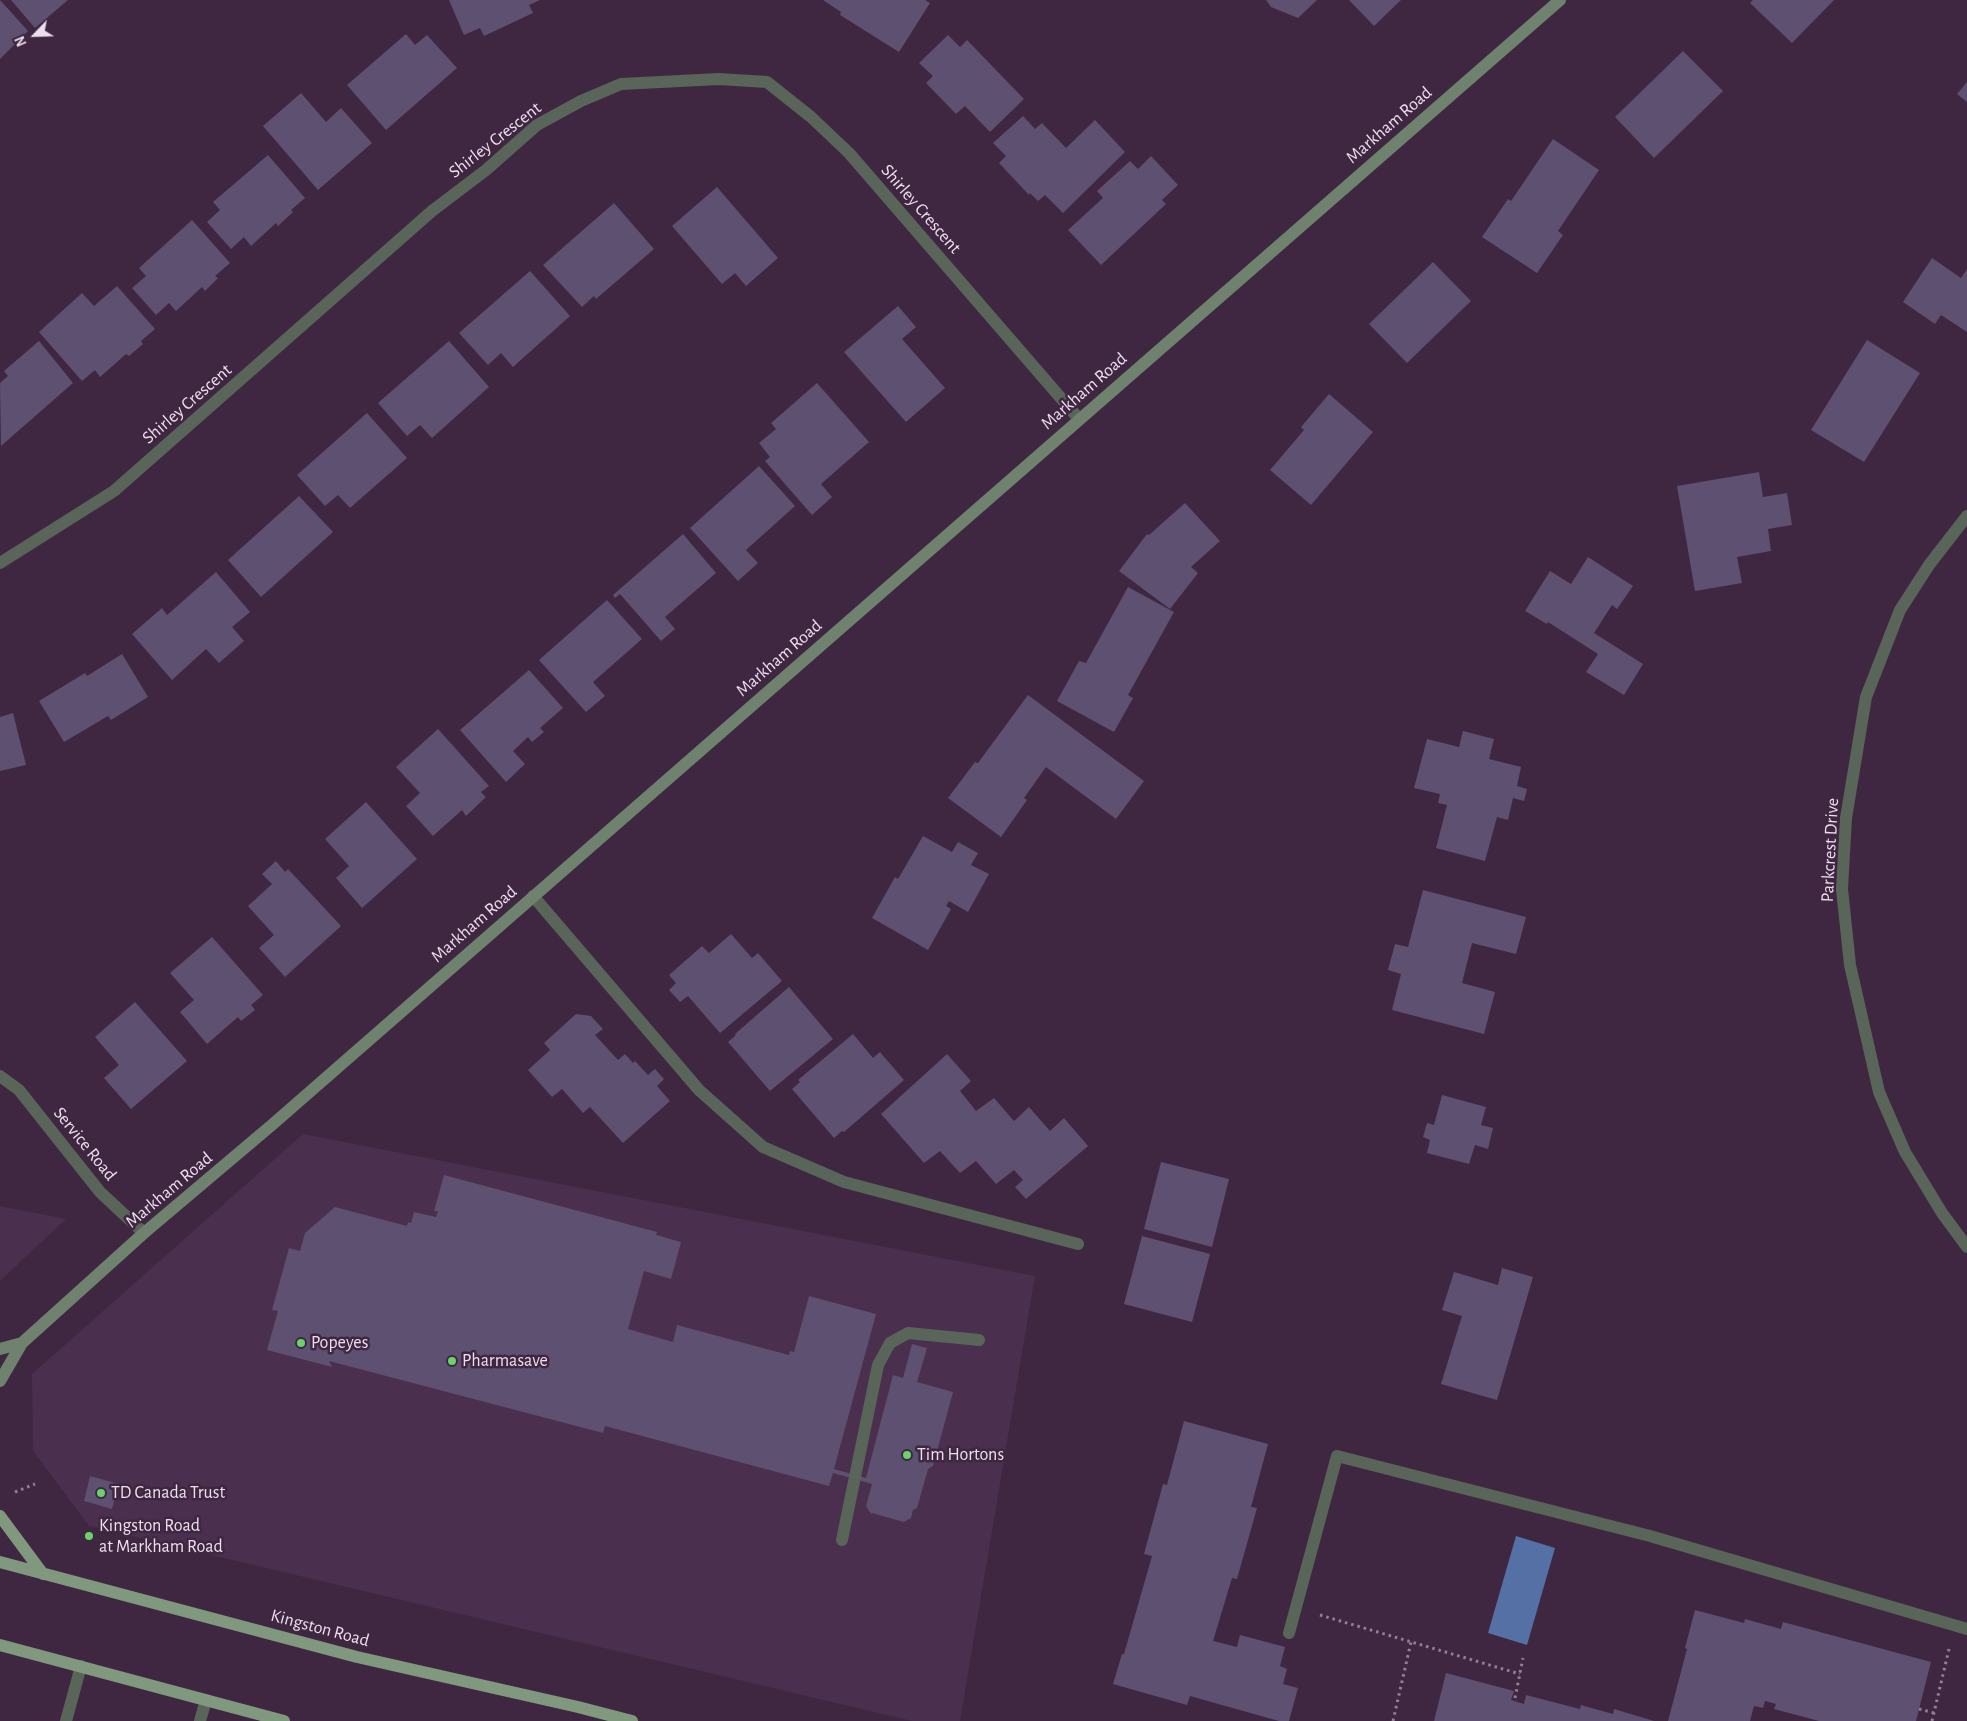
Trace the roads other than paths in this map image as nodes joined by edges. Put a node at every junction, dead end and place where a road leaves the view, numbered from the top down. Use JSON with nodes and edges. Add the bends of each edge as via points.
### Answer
{"nodes":[{"id":1,"x":1560,"y":0,"type":"edge"},
{"id":2,"x":1079,"y":419,"type":"junction"},
{"id":3,"x":1967,"y":516,"type":"edge"},
{"id":4,"x":0,"y":563,"type":"edge"},
{"id":5,"x":533,"y":896,"type":"junction"},
{"id":6,"x":0,"y":1076,"type":"edge"},
{"id":7,"x":144,"y":1233,"type":"junction"},
{"id":8,"x":1078,"y":1244,"type":"dead end"},
{"id":9,"x":1967,"y":1247,"type":"edge"},
{"id":10,"x":979,"y":1340,"type":"dead end"},
{"id":11,"x":22,"y":1343,"type":"junction"},
{"id":12,"x":0,"y":1349,"type":"edge"},
{"id":13,"x":0,"y":1381,"type":"edge"},
{"id":14,"x":0,"y":1516,"type":"edge"},
{"id":15,"x":842,"y":1540,"type":"dead end"},
{"id":16,"x":0,"y":1562,"type":"edge"},
{"id":17,"x":44,"y":1574,"type":"junction"},
{"id":18,"x":1961,"y":1627,"type":"edge"},
{"id":19,"x":1288,"y":1633,"type":"dead end"},
{"id":20,"x":0,"y":1645,"type":"edge"},
{"id":21,"x":81,"y":1666,"type":"junction"},
{"id":22,"x":206,"y":1700,"type":"junction"},
{"id":23,"x":66,"y":1721,"type":"edge"},
{"id":24,"x":200,"y":1721,"type":"edge"},
{"id":25,"x":284,"y":1721,"type":"edge"},
{"id":26,"x":632,"y":1721,"type":"edge"}],
"edges":[{"from":1,"to":2,"type":"street","name":"Markham Road"},
{"from":2,"to":4,"type":"street","name":"Shirley Crescent","via":[[850,153],[767,82],[719,79],[621,84],[537,125],[486,170],[432,210],[114,491]]},
{"from":2,"to":5,"type":"street","name":"Markham Road"},
{"from":3,"to":9,"type":"street","name":"Parkcrest Drive","via":[[1929,565],[1900,610],[1866,697],[1846,818],[1842,889],[1850,965],[1879,1092],[1904,1152]]},
{"from":5,"to":7,"type":"street","name":"Markham Road","via":[[274,1124]]},
{"from":5,"to":8,"type":"street","via":[[699,1090],[763,1147],[844,1182]]},
{"from":6,"to":7,"type":"street","name":"Service Road","via":[[19,1090],[100,1192]]},
{"from":7,"to":11,"type":"street","name":"Markham Road"},
{"from":10,"to":15,"type":"street","via":[[908,1333],[890,1342],[878,1365]]},
{"from":11,"to":12,"type":"street","name":"Markham Road"},
{"from":11,"to":13,"type":"street","name":"Markham Road"},
{"from":14,"to":17,"type":"main road"},
{"from":16,"to":17,"type":"main road","name":"Kingston Road"},
{"from":17,"to":26,"type":"main road","name":"Kingston Road","via":[[357,1657]]},
{"from":18,"to":19,"type":"street","via":[[1650,1536],[1337,1456]]},
{"from":20,"to":21,"type":"main road"},
{"from":21,"to":22,"type":"main road"},
{"from":21,"to":23,"type":"street"},
{"from":22,"to":24,"type":"street"},
{"from":22,"to":25,"type":"main road"}]}
